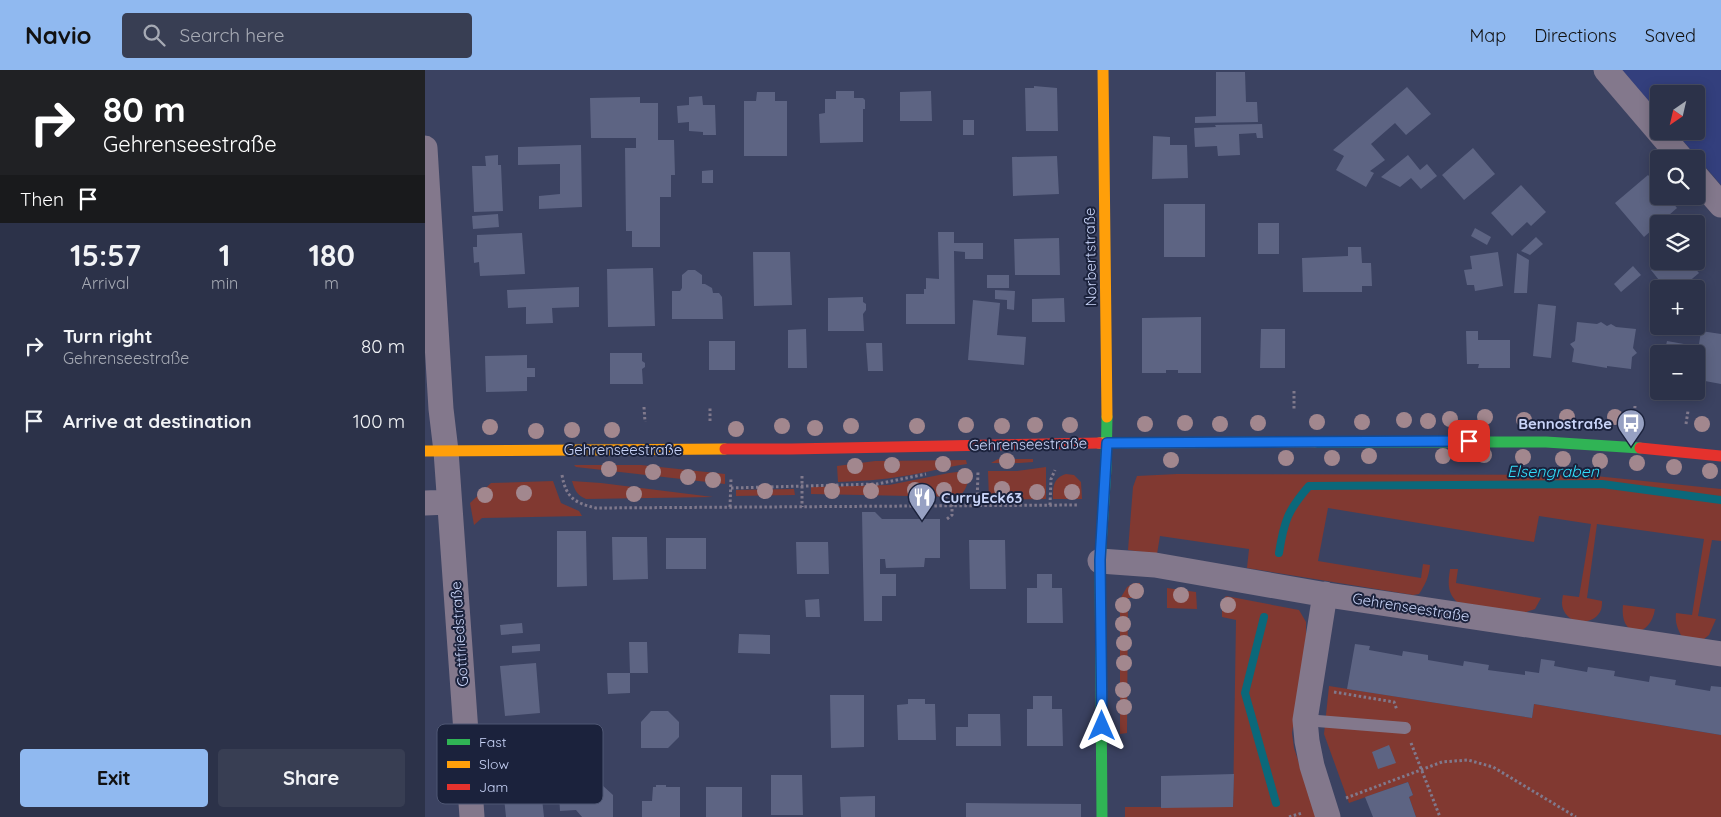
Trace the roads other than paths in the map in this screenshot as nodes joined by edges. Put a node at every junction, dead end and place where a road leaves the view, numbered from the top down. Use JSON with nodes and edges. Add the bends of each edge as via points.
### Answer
{"nodes":[{"id":1,"x":1103,"y":70,"type":"edge"},
{"id":2,"x":1606,"y":70,"type":"edge"},
{"id":3,"x":425,"y":148,"type":"edge"},
{"id":4,"x":1674,"y":150,"type":"edge"},
{"id":5,"x":1705,"y":186,"type":"edge"},
{"id":6,"x":1721,"y":205,"type":"edge"},
{"id":7,"x":433,"y":409,"type":"edge"},
{"id":8,"x":1107,"y":443,"type":"junction"},
{"id":9,"x":435,"y":451,"type":"edge"},
{"id":10,"x":1721,"y":456,"type":"edge"},
{"id":11,"x":437,"y":502,"type":"edge"},
{"id":12,"x":1100,"y":560,"type":"junction"},
{"id":13,"x":1325,"y":594,"type":"junction"},
{"id":14,"x":1721,"y":654,"type":"edge"},
{"id":15,"x":1305,"y":720,"type":"junction"},
{"id":16,"x":462,"y":724,"type":"edge"},
{"id":17,"x":1405,"y":728,"type":"road end"},
{"id":18,"x":471,"y":804,"type":"edge"},
{"id":19,"x":472,"y":817,"type":"edge"},
{"id":20,"x":1102,"y":817,"type":"edge"},
{"id":21,"x":1328,"y":817,"type":"edge"}],
"edges":[{"from":1,"to":8,"type":"main road","name":"Norbertstraße"},
{"from":2,"to":4,"type":"street"},
{"from":3,"to":7,"type":"street","name":"Gottfriedstraße"},
{"from":5,"to":6,"type":"street"},
{"from":7,"to":9,"type":"street","name":"Gottfriedstraße"},
{"from":8,"to":9,"type":"main road","name":"Gehrenseestraße"},
{"from":8,"to":10,"type":"main road","name":"Gehrenseestraße","via":[[1546,442]]},
{"from":8,"to":12,"type":"main road","name":"Norbertstraße"},
{"from":9,"to":11,"type":"street","name":"Gottfriedstraße"},
{"from":11,"to":16,"type":"street","name":"Gottfriedstraße"},
{"from":12,"to":13,"type":"street","name":"Gehrenseestraße","via":[[1155,565]]},
{"from":12,"to":20,"type":"main road","name":"Norbertstraße"},
{"from":13,"to":14,"type":"street","name":"Gehrenseestraße"},
{"from":13,"to":15,"type":"street"},
{"from":15,"to":17,"type":"lane"},
{"from":15,"to":21,"type":"street","via":[[1312,766]]},
{"from":18,"to":19,"type":"street","name":"Gottfriedstraße"}]}
